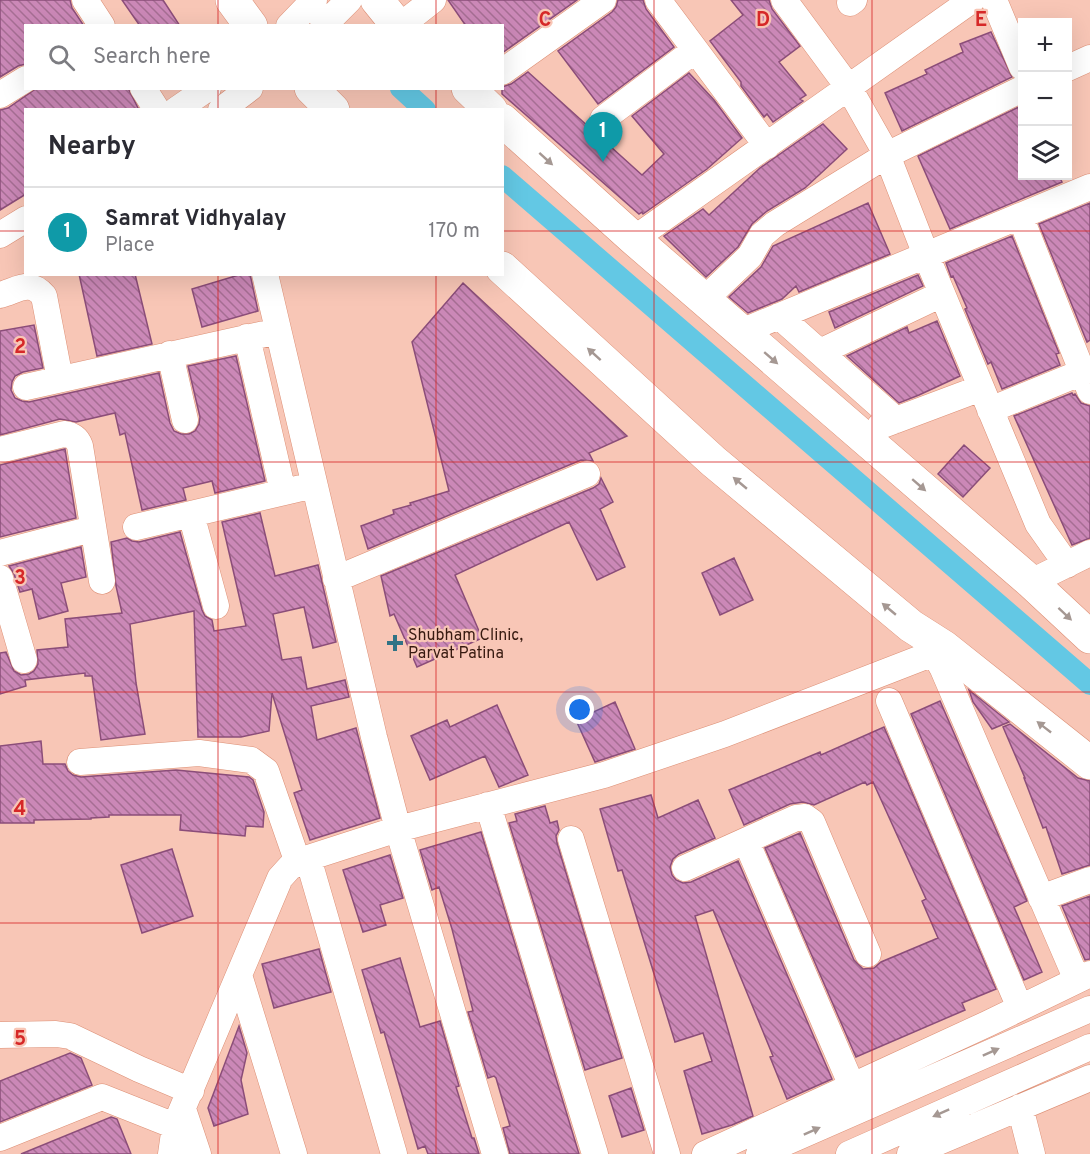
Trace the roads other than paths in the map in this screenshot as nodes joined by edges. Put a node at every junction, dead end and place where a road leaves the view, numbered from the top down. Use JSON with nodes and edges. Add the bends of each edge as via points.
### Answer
{"nodes":[{"id":1,"x":85,"y":0,"type":"edge"},
{"id":2,"x":232,"y":0,"type":"edge"},
{"id":3,"x":314,"y":0,"type":"edge"},
{"id":4,"x":349,"y":0,"type":"edge"},
{"id":5,"x":378,"y":0,"type":"edge"},
{"id":6,"x":433,"y":0,"type":"edge"},
{"id":7,"x":603,"y":0,"type":"edge"},
{"id":8,"x":658,"y":0,"type":"edge"},
{"id":9,"x":784,"y":0,"type":"edge"},
{"id":10,"x":994,"y":0,"type":"edge"},
{"id":11,"x":969,"y":1,"type":"edge"},
{"id":12,"x":101,"y":24,"type":"edge"},
{"id":13,"x":250,"y":24,"type":"edge"},
{"id":14,"x":291,"y":24,"type":"edge"},
{"id":15,"x":325,"y":24,"type":"edge"},
{"id":16,"x":397,"y":24,"type":"edge"},
{"id":17,"x":402,"y":24,"type":"edge"},
{"id":18,"x":695,"y":50,"type":"junction"},
{"id":19,"x":1018,"y":55,"type":"edge"},
{"id":20,"x":1090,"y":58,"type":"edge"},
{"id":21,"x":1072,"y":66,"type":"edge"},
{"id":22,"x":504,"y":71,"type":"edge"},
{"id":23,"x":24,"y":80,"type":"edge"},
{"id":24,"x":849,"y":88,"type":"junction"},
{"id":25,"x":144,"y":90,"type":"edge"},
{"id":26,"x":245,"y":90,"type":"edge"},
{"id":27,"x":313,"y":90,"type":"edge"},
{"id":28,"x":1018,"y":91,"type":"edge"},
{"id":29,"x":0,"y":95,"type":"edge"},
{"id":30,"x":221,"y":100,"type":"edge"},
{"id":31,"x":156,"y":108,"type":"edge"},
{"id":32,"x":185,"y":108,"type":"edge"},
{"id":33,"x":331,"y":108,"type":"edge"},
{"id":34,"x":603,"y":119,"type":"dead end"},
{"id":35,"x":504,"y":122,"type":"edge"},
{"id":36,"x":767,"y":146,"type":"junction"},
{"id":37,"x":887,"y":155,"type":"junction"},
{"id":38,"x":1078,"y":185,"type":"edge"},
{"id":39,"x":1020,"y":216,"type":"junction"},
{"id":40,"x":24,"y":220,"type":"edge"},
{"id":41,"x":0,"y":235,"type":"edge"},
{"id":42,"x":634,"y":239,"type":"junction"},
{"id":43,"x":926,"y":255,"type":"junction"},
{"id":44,"x":504,"y":270,"type":"edge"},
{"id":45,"x":265,"y":276,"type":"edge"},
{"id":46,"x":942,"y":294,"type":"junction"},
{"id":47,"x":0,"y":295,"type":"edge"},
{"id":48,"x":704,"y":300,"type":"junction"},
{"id":49,"x":779,"y":316,"type":"junction"},
{"id":50,"x":278,"y":331,"type":"junction"},
{"id":51,"x":741,"y":332,"type":"junction"},
{"id":52,"x":247,"y":338,"type":"junction"},
{"id":53,"x":820,"y":352,"type":"junction"},
{"id":54,"x":170,"y":354,"type":"junction"},
{"id":55,"x":1088,"y":377,"type":"edge"},
{"id":56,"x":60,"y":379,"type":"junction"},
{"id":57,"x":26,"y":387,"type":"dead end"},
{"id":58,"x":986,"y":399,"type":"junction"},
{"id":59,"x":185,"y":420,"type":"dead end"},
{"id":60,"x":896,"y":420,"type":"junction"},
{"id":61,"x":859,"y":434,"type":"junction"},
{"id":62,"x":0,"y":450,"type":"edge"},
{"id":63,"x":587,"y":474,"type":"dead end"},
{"id":64,"x":314,"y":485,"type":"junction"},
{"id":65,"x":283,"y":492,"type":"junction"},
{"id":66,"x":191,"y":514,"type":"junction"},
{"id":67,"x":136,"y":527,"type":"dead end"},
{"id":68,"x":92,"y":529,"type":"junction"},
{"id":69,"x":0,"y":553,"type":"edge"},
{"id":70,"x":1090,"y":554,"type":"edge"},
{"id":71,"x":1067,"y":565,"type":"junction"},
{"id":72,"x":0,"y":578,"type":"edge"},
{"id":73,"x":336,"y":579,"type":"junction"},
{"id":74,"x":102,"y":582,"type":"dead end"},
{"id":75,"x":1031,"y":582,"type":"junction"},
{"id":76,"x":216,"y":606,"type":"dead end"},
{"id":77,"x":1090,"y":637,"type":"edge"},
{"id":78,"x":939,"y":650,"type":"junction"},
{"id":79,"x":24,"y":660,"type":"dead end"},
{"id":80,"x":889,"y":701,"type":"dead end"},
{"id":81,"x":80,"y":762,"type":"dead end"},
{"id":82,"x":1090,"y":763,"type":"edge"},
{"id":83,"x":488,"y":805,"type":"junction"},
{"id":84,"x":398,"y":829,"type":"junction"},
{"id":85,"x":571,"y":839,"type":"dead end"},
{"id":86,"x":746,"y":841,"type":"junction"},
{"id":87,"x":303,"y":860,"type":"junction"},
{"id":88,"x":685,"y":868,"type":"dead end"},
{"id":89,"x":1090,"y":880,"type":"edge"},
{"id":90,"x":1041,"y":897,"type":"junction"},
{"id":91,"x":868,"y":954,"type":"dead end"},
{"id":92,"x":239,"y":975,"type":"junction"},
{"id":93,"x":1083,"y":977,"type":"edge"},
{"id":94,"x":1020,"y":1008,"type":"junction"},
{"id":95,"x":1090,"y":1009,"type":"edge"},
{"id":96,"x":0,"y":1035,"type":"edge"},
{"id":97,"x":1090,"y":1047,"type":"edge"},
{"id":98,"x":1090,"y":1077,"type":"edge"},
{"id":99,"x":852,"y":1086,"type":"junction"},
{"id":100,"x":1020,"y":1107,"type":"junction"},
{"id":101,"x":183,"y":1108,"type":"junction"},
{"id":102,"x":0,"y":1138,"type":"edge"},
{"id":103,"x":914,"y":1153,"type":"edge"},
{"id":104,"x":171,"y":1154,"type":"edge"},
{"id":105,"x":198,"y":1154,"type":"edge"},
{"id":106,"x":294,"y":1154,"type":"edge"},
{"id":107,"x":394,"y":1154,"type":"edge"},
{"id":108,"x":495,"y":1154,"type":"edge"},
{"id":109,"x":595,"y":1154,"type":"edge"},
{"id":110,"x":667,"y":1154,"type":"edge"},
{"id":111,"x":705,"y":1154,"type":"edge"},
{"id":112,"x":759,"y":1154,"type":"edge"},
{"id":113,"x":849,"y":1154,"type":"edge"},
{"id":114,"x":1032,"y":1154,"type":"edge"}],
"edges":[{"from":1,"to":12,"type":"street"},
{"from":2,"to":13,"type":"main road"},
{"from":3,"to":14,"type":"street"},
{"from":4,"to":15,"type":"street"},
{"from":5,"to":16,"type":"main road"},
{"from":6,"to":17,"type":"street"},
{"from":7,"to":22,"type":"street"},
{"from":8,"to":18,"type":"street"},
{"from":9,"to":24,"type":"street"},
{"from":10,"to":19,"type":"street"},
{"from":11,"to":24,"type":"street"},
{"from":18,"to":34,"type":"street"},
{"from":18,"to":36,"type":"street"},
{"from":20,"to":21,"type":"street"},
{"from":23,"to":29,"type":"street"},
{"from":24,"to":36,"type":"street"},
{"from":24,"to":37,"type":"street"},
{"from":25,"to":31,"type":"street"},
{"from":26,"to":30,"type":"street"},
{"from":27,"to":33,"type":"main road"},
{"from":28,"to":37,"type":"street"},
{"from":30,"to":32,"type":"street"},
{"from":35,"to":42,"type":"main road","one_way":true},
{"from":36,"to":42,"type":"street"},
{"from":37,"to":43,"type":"street"},
{"from":37,"to":48,"type":"street","via":[[762,235],[750,256]]},
{"from":38,"to":39,"type":"street"},
{"from":39,"to":43,"type":"street"},
{"from":39,"to":55,"type":"street"},
{"from":40,"to":41,"type":"street"},
{"from":42,"to":48,"type":"main road"},
{"from":43,"to":46,"type":"street"},
{"from":43,"to":49,"type":"street"},
{"from":78,"to":44,"type":"main road","one_way":true,"via":[[713,461]]},
{"from":45,"to":50,"type":"street"},
{"from":46,"to":53,"type":"street"},
{"from":46,"to":58,"type":"street"},
{"from":47,"to":56,"type":"street","via":[[29,286],[44,296]]},
{"from":48,"to":51,"type":"main road"},
{"from":49,"to":51,"type":"street"},
{"from":49,"to":53,"type":"street"},
{"from":50,"to":52,"type":"street"},
{"from":50,"to":64,"type":"street"},
{"from":51,"to":61,"type":"main road","one_way":true},
{"from":52,"to":54,"type":"street"},
{"from":52,"to":65,"type":"street"},
{"from":53,"to":60,"type":"street"},
{"from":54,"to":56,"type":"street"},
{"from":54,"to":59,"type":"street"},
{"from":55,"to":58,"type":"street"},
{"from":56,"to":57,"type":"street"},
{"from":58,"to":60,"type":"street"},
{"from":58,"to":71,"type":"street","via":[[1038,524]]},
{"from":60,"to":61,"type":"street"},
{"from":61,"to":75,"type":"main road","one_way":true},
{"from":62,"to":68,"type":"street","via":[[64,434],[77,439]]},
{"from":63,"to":73,"type":"street"},
{"from":64,"to":65,"type":"street"},
{"from":64,"to":73,"type":"street"},
{"from":65,"to":66,"type":"street"},
{"from":66,"to":67,"type":"street"},
{"from":66,"to":76,"type":"street"},
{"from":68,"to":69,"type":"street"},
{"from":68,"to":74,"type":"street"},
{"from":70,"to":71,"type":"street"},
{"from":71,"to":75,"type":"street"},
{"from":72,"to":79,"type":"street"},
{"from":73,"to":84,"type":"street"},
{"from":75,"to":77,"type":"main road","one_way":true},
{"from":82,"to":78,"type":"main road","one_way":true},
{"from":78,"to":83,"type":"street","via":[[725,734],[615,771]]},
{"from":78,"to":90,"type":"street","via":[[943,669]]},
{"from":80,"to":94,"type":"street"},
{"from":81,"to":87,"type":"street","via":[[199,753],[251,760],[266,771]]},
{"from":83,"to":84,"type":"street"},
{"from":83,"to":109,"type":"street"},
{"from":84,"to":87,"type":"street"},
{"from":84,"to":108,"type":"street"},
{"from":85,"to":110,"type":"street"},
{"from":86,"to":88,"type":"street"},
{"from":86,"to":91,"type":"street","via":[[796,818],[812,822]]},
{"from":86,"to":99,"type":"street"},
{"from":87,"to":92,"type":"street","via":[[280,878]]},
{"from":87,"to":107,"type":"street"},
{"from":89,"to":90,"type":"street"},
{"from":90,"to":93,"type":"street"},
{"from":92,"to":101,"type":"street"},
{"from":92,"to":106,"type":"street"},
{"from":93,"to":94,"type":"street"},
{"from":94,"to":99,"type":"street"},
{"from":112,"to":95,"type":"street","one_way":true},
{"from":96,"to":101,"type":"street","via":[[70,1036],[139,1069]]},
{"from":97,"to":113,"type":"street","one_way":true},
{"from":98,"to":100,"type":"street"},
{"from":99,"to":111,"type":"street"},
{"from":100,"to":103,"type":"street"},
{"from":100,"to":114,"type":"street"},
{"from":101,"to":102,"type":"street","via":[[102,1097]]},
{"from":101,"to":104,"type":"street"},
{"from":101,"to":105,"type":"street"}]}
